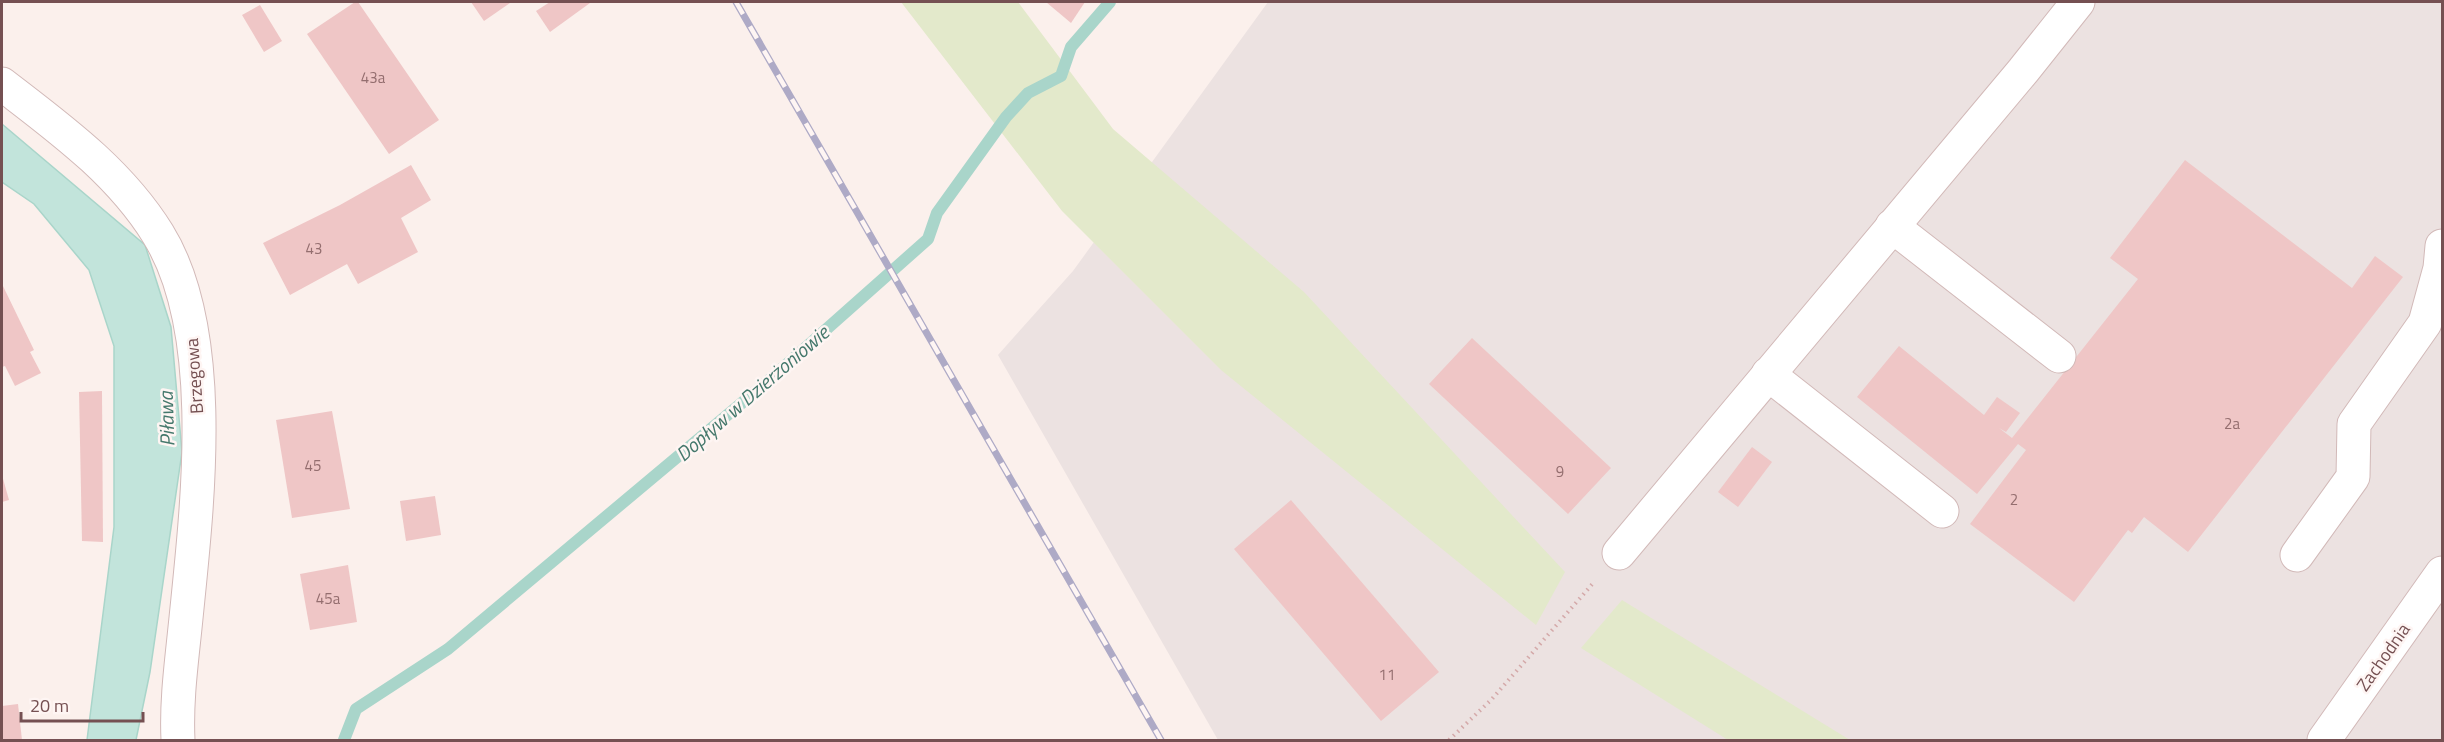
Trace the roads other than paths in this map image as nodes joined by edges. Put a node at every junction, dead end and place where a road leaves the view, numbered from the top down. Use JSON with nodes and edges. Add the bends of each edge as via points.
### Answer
{"nodes":[{"id":1,"x":2078,"y":2,"type":"edge"},
{"id":2,"x":2,"y":84,"type":"edge"},
{"id":3,"x":1892,"y":226,"type":"junction"},
{"id":4,"x":2442,"y":246,"type":"edge"},
{"id":5,"x":2059,"y":356,"type":"dead end"},
{"id":6,"x":1768,"y":374,"type":"junction"},
{"id":7,"x":1942,"y":511,"type":"dead end"},
{"id":8,"x":1619,"y":553,"type":"road end"},
{"id":9,"x":2297,"y":555,"type":"dead end"},
{"id":10,"x":2442,"y":573,"type":"edge"},
{"id":11,"x":178,"y":741,"type":"edge"},
{"id":12,"x":2324,"y":741,"type":"edge"}],
"edges":[{"from":1,"to":3,"type":"street"},
{"from":2,"to":11,"type":"street","name":"Brzegowa","via":[[75,141],[131,197],[159,235],[188,314],[198,402],[198,456],[193,556],[176,706]]},
{"from":3,"to":5,"type":"street"},
{"from":3,"to":6,"type":"street"},
{"from":4,"to":9,"type":"street","via":[[2426,322],[2354,424],[2354,477]]},
{"from":6,"to":7,"type":"street"},
{"from":6,"to":8,"type":"street"},
{"from":10,"to":12,"type":"street","name":"Zachodnia"}]}
